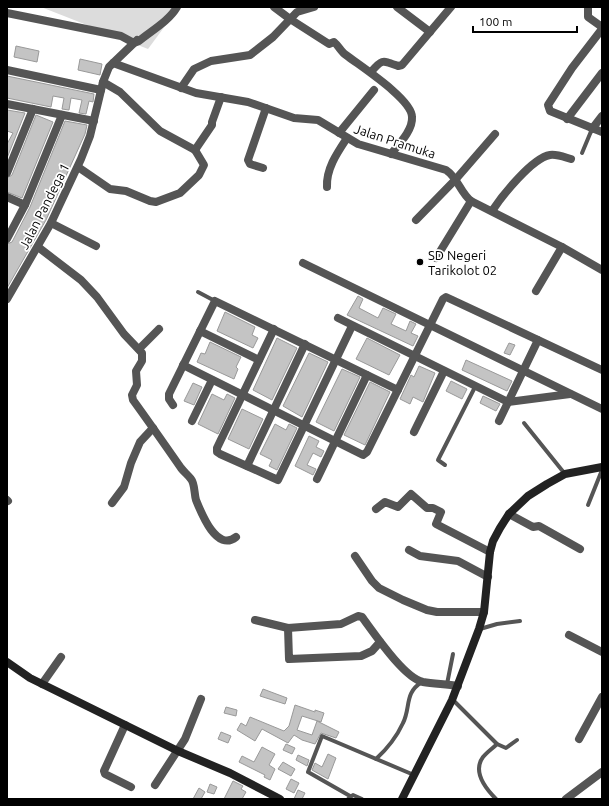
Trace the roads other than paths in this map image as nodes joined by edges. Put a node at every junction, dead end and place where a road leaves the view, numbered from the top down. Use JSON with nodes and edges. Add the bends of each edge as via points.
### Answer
{"nodes":[{"id":1,"x":170,"y":7,"type":"edge"},
{"id":2,"x":177,"y":7,"type":"edge"},
{"id":3,"x":274,"y":7,"type":"edge"},
{"id":4,"x":314,"y":7,"type":"edge"},
{"id":5,"x":397,"y":7,"type":"edge"},
{"id":6,"x":451,"y":7,"type":"edge"},
{"id":7,"x":588,"y":7,"type":"edge"},
{"id":8,"x":7,"y":13,"type":"edge"},
{"id":9,"x":290,"y":19,"type":"junction"},
{"id":10,"x":602,"y":28,"type":"edge"},
{"id":11,"x":430,"y":32,"type":"junction"},
{"id":12,"x":134,"y":43,"type":"junction"},
{"id":13,"x":113,"y":62,"type":"junction"},
{"id":14,"x":7,"y":70,"type":"edge"},
{"id":15,"x":371,"y":72,"type":"junction"},
{"id":16,"x":602,"y":73,"type":"edge"},
{"id":17,"x":102,"y":86,"type":"junction"},
{"id":18,"x":181,"y":88,"type":"junction"},
{"id":19,"x":374,"y":90,"type":"dead end"},
{"id":20,"x":220,"y":97,"type":"junction"},
{"id":21,"x":7,"y":104,"type":"edge"},
{"id":22,"x":266,"y":108,"type":"junction"},
{"id":23,"x":33,"y":109,"type":"junction"},
{"id":24,"x":62,"y":115,"type":"junction"},
{"id":25,"x":602,"y":116,"type":"edge"},
{"id":26,"x":567,"y":119,"type":"junction"},
{"id":27,"x":94,"y":121,"type":"junction"},
{"id":28,"x":592,"y":129,"type":"junction"},
{"id":29,"x":602,"y":132,"type":"edge"},
{"id":30,"x":339,"y":134,"type":"junction"},
{"id":31,"x":495,"y":134,"type":"dead end"},
{"id":32,"x":347,"y":138,"type":"junction"},
{"id":33,"x":195,"y":150,"type":"junction"},
{"id":34,"x":582,"y":153,"type":"dead end"},
{"id":35,"x":392,"y":154,"type":"junction"},
{"id":36,"x":571,"y":159,"type":"dead end"},
{"id":37,"x":78,"y":168,"type":"junction"},
{"id":38,"x":263,"y":168,"type":"dead end"},
{"id":39,"x":7,"y":173,"type":"edge"},
{"id":40,"x":456,"y":179,"type":"junction"},
{"id":41,"x":327,"y":187,"type":"dead end"},
{"id":42,"x":7,"y":197,"type":"edge"},
{"id":43,"x":471,"y":201,"type":"junction"},
{"id":44,"x":25,"y":205,"type":"junction"},
{"id":45,"x":492,"y":211,"type":"junction"},
{"id":46,"x":416,"y":220,"type":"dead end"},
{"id":47,"x":51,"y":223,"type":"junction"},
{"id":48,"x":7,"y":238,"type":"edge"},
{"id":49,"x":96,"y":246,"type":"dead end"},
{"id":50,"x":38,"y":247,"type":"junction"},
{"id":51,"x":562,"y":247,"type":"junction"},
{"id":52,"x":436,"y":258,"type":"dead end"},
{"id":53,"x":303,"y":263,"type":"dead end"},
{"id":54,"x":602,"y":270,"type":"edge"},
{"id":55,"x":536,"y":291,"type":"dead end"},
{"id":56,"x":198,"y":292,"type":"dead end"},
{"id":57,"x":7,"y":299,"type":"edge"},
{"id":58,"x":215,"y":301,"type":"junction"},
{"id":59,"x":338,"y":318,"type":"dead end"},
{"id":60,"x":431,"y":325,"type":"junction"},
{"id":61,"x":352,"y":326,"type":"junction"},
{"id":62,"x":159,"y":329,"type":"dead end"},
{"id":63,"x":274,"y":329,"type":"junction"},
{"id":64,"x":200,"y":331,"type":"junction"},
{"id":65,"x":538,"y":340,"type":"junction"},
{"id":66,"x":305,"y":344,"type":"junction"},
{"id":67,"x":139,"y":349,"type":"junction"},
{"id":68,"x":415,"y":356,"type":"junction"},
{"id":69,"x":335,"y":359,"type":"junction"},
{"id":70,"x":259,"y":360,"type":"junction"},
{"id":71,"x":183,"y":365,"type":"junction"},
{"id":72,"x":602,"y":370,"type":"edge"},
{"id":73,"x":444,"y":371,"type":"junction"},
{"id":74,"x":523,"y":371,"type":"junction"},
{"id":75,"x":367,"y":375,"type":"junction"},
{"id":76,"x":212,"y":380,"type":"junction"},
{"id":77,"x":475,"y":387,"type":"junction"},
{"id":78,"x":398,"y":390,"type":"junction"},
{"id":79,"x":243,"y":394,"type":"junction"},
{"id":80,"x":570,"y":394,"type":"junction"},
{"id":81,"x":508,"y":402,"type":"junction"},
{"id":82,"x":173,"y":405,"type":"dead end"},
{"id":83,"x":602,"y":409,"type":"edge"},
{"id":84,"x":275,"y":410,"type":"junction"},
{"id":85,"x":192,"y":421,"type":"dead end"},
{"id":86,"x":499,"y":421,"type":"dead end"},
{"id":87,"x":303,"y":424,"type":"junction"},
{"id":88,"x":524,"y":424,"type":"dead end"},
{"id":89,"x":153,"y":428,"type":"junction"},
{"id":90,"x":414,"y":432,"type":"dead end"},
{"id":91,"x":334,"y":442,"type":"junction"},
{"id":92,"x":445,"y":465,"type":"dead end"},
{"id":93,"x":247,"y":466,"type":"junction"},
{"id":94,"x":602,"y":467,"type":"edge"},
{"id":95,"x":602,"y":470,"type":"edge"},
{"id":96,"x":565,"y":474,"type":"junction"},
{"id":97,"x":317,"y":479,"type":"dead end"},
{"id":98,"x":112,"y":503,"type":"dead end"},
{"id":99,"x":588,"y":505,"type":"dead end"},
{"id":100,"x":376,"y":509,"type":"dead end"},
{"id":101,"x":509,"y":514,"type":"junction"},
{"id":102,"x":236,"y":537,"type":"dead end"},
{"id":103,"x":580,"y":549,"type":"dead end"},
{"id":104,"x":409,"y":550,"type":"dead end"},
{"id":105,"x":490,"y":552,"type":"junction"},
{"id":106,"x":356,"y":556,"type":"dead end"},
{"id":107,"x":488,"y":577,"type":"junction"},
{"id":108,"x":484,"y":612,"type":"junction"},
{"id":109,"x":255,"y":620,"type":"dead end"},
{"id":110,"x":520,"y":621,"type":"dead end"},
{"id":111,"x":288,"y":628,"type":"junction"},
{"id":112,"x":479,"y":629,"type":"junction"},
{"id":113,"x":569,"y":635,"type":"dead end"},
{"id":114,"x":380,"y":642,"type":"junction"},
{"id":115,"x":602,"y":652,"type":"edge"},
{"id":116,"x":453,"y":654,"type":"dead end"},
{"id":117,"x":60,"y":657,"type":"dead end"},
{"id":118,"x":7,"y":662,"type":"edge"},
{"id":119,"x":422,"y":682,"type":"junction"},
{"id":120,"x":42,"y":684,"type":"junction"},
{"id":121,"x":447,"y":684,"type":"junction"},
{"id":122,"x":458,"y":686,"type":"junction"},
{"id":123,"x":602,"y":697,"type":"edge"},
{"id":124,"x":201,"y":699,"type":"dead end"},
{"id":125,"x":452,"y":700,"type":"junction"},
{"id":126,"x":125,"y":726,"type":"junction"},
{"id":127,"x":579,"y":739,"type":"dead end"},
{"id":128,"x":517,"y":740,"type":"dead end"},
{"id":129,"x":497,"y":744,"type":"junction"},
{"id":130,"x":178,"y":751,"type":"junction"},
{"id":131,"x":376,"y":759,"type":"junction"},
{"id":132,"x":602,"y":772,"type":"edge"},
{"id":133,"x":414,"y":776,"type":"junction"},
{"id":134,"x":155,"y":785,"type":"dead end"},
{"id":135,"x":130,"y":787,"type":"dead end"},
{"id":136,"x":349,"y":798,"type":"edge"},
{"id":137,"x":280,"y":799,"type":"edge"},
{"id":138,"x":362,"y":799,"type":"edge"},
{"id":139,"x":402,"y":799,"type":"edge"},
{"id":140,"x":496,"y":799,"type":"edge"},
{"id":141,"x":566,"y":799,"type":"edge"}],
"edges":[{"from":1,"to":12,"type":"street"},
{"from":2,"to":12,"type":"street","via":[[164,21]]},
{"from":3,"to":9,"type":"street"},
{"from":4,"to":9,"type":"street","via":[[303,9]]},
{"from":5,"to":11,"type":"street"},
{"from":6,"to":11,"type":"street"},
{"from":7,"to":10,"type":"street","via":[[588,17]]},
{"from":8,"to":12,"type":"street","via":[[121,36]]},
{"from":9,"to":15,"type":"street","via":[[329,44],[334,42],[346,56]]},
{"from":9,"to":18,"type":"street","via":[[255,52],[202,64],[190,73]]},
{"from":10,"to":26,"type":"street","via":[[549,102],[550,111]]},
{"from":11,"to":15,"type":"street","via":[[402,65],[379,62]]},
{"from":12,"to":13,"type":"street"},
{"from":13,"to":17,"type":"street","name":"Jalan Pandega 1"},
{"from":13,"to":18,"type":"street","name":"Jalan Pramuka"},
{"from":14,"to":17,"type":"street"},
{"from":15,"to":35,"type":"street","via":[[408,105],[412,116],[403,138]]},
{"from":16,"to":26,"type":"street"},
{"from":17,"to":27,"type":"street","name":"Jalan Pandega 1"},
{"from":17,"to":33,"type":"street","via":[[120,92],[160,131]]},
{"from":18,"to":20,"type":"street","name":"Jalan Pramuka"},
{"from":19,"to":30,"type":"street"},
{"from":20,"to":22,"type":"street","name":"Jalan Pramuka"},
{"from":20,"to":33,"type":"street","via":[[212,125]]},
{"from":21,"to":23,"type":"street"},
{"from":22,"to":30,"type":"street","name":"Jalan Pramuka","via":[[287,116],[318,120]]},
{"from":22,"to":38,"type":"street","via":[[248,160],[250,164]]},
{"from":23,"to":24,"type":"street"},
{"from":23,"to":39,"type":"street"},
{"from":24,"to":27,"type":"street"},
{"from":24,"to":44,"type":"street"},
{"from":25,"to":28,"type":"street"},
{"from":26,"to":28,"type":"street"},
{"from":27,"to":37,"type":"street","name":"Jalan Pandega 1"},
{"from":28,"to":29,"type":"street"},
{"from":28,"to":34,"type":"lane"},
{"from":30,"to":32,"type":"street","name":"Jalan Pramuka"},
{"from":31,"to":40,"type":"street"},
{"from":32,"to":35,"type":"street","name":"Jalan Pramuka"},
{"from":32,"to":41,"type":"street","via":[[329,172]]},
{"from":33,"to":37,"type":"street","via":[[204,165],[201,173],[180,193],[156,202],[150,202],[126,191],[110,189]]},
{"from":35,"to":40,"type":"street","name":"Jalan Pramuka","via":[[446,170]]},
{"from":36,"to":45,"type":"street","via":[[551,155],[536,161]]},
{"from":37,"to":47,"type":"street","name":"Jalan Pandega 1"},
{"from":40,"to":43,"type":"street","name":"Jalan Pramuka"},
{"from":40,"to":46,"type":"street"},
{"from":42,"to":44,"type":"street"},
{"from":43,"to":45,"type":"street","name":"Jalan Pramuka"},
{"from":43,"to":52,"type":"street"},
{"from":44,"to":48,"type":"street"},
{"from":45,"to":51,"type":"street","name":"Jalan Pramuka"},
{"from":47,"to":49,"type":"street"},
{"from":47,"to":50,"type":"street","name":"Jalan Pandega 1"},
{"from":50,"to":57,"type":"street","name":"Jalan Pandega 1"},
{"from":50,"to":67,"type":"street","via":[[81,280]]},
{"from":51,"to":54,"type":"street","name":"Jalan Pramuka"},
{"from":51,"to":55,"type":"street"},
{"from":53,"to":60,"type":"street"},
{"from":56,"to":58,"type":"lane"},
{"from":58,"to":63,"type":"street"},
{"from":58,"to":64,"type":"street"},
{"from":59,"to":61,"type":"street"},
{"from":60,"to":65,"type":"street","via":[[446,296]]},
{"from":60,"to":68,"type":"street"},
{"from":60,"to":74,"type":"street"},
{"from":61,"to":68,"type":"street"},
{"from":61,"to":69,"type":"street"},
{"from":62,"to":67,"type":"street"},
{"from":63,"to":66,"type":"street"},
{"from":63,"to":70,"type":"street"},
{"from":64,"to":70,"type":"street"},
{"from":64,"to":71,"type":"street"},
{"from":65,"to":72,"type":"street"},
{"from":65,"to":74,"type":"street"},
{"from":66,"to":69,"type":"street"},
{"from":66,"to":84,"type":"street"},
{"from":67,"to":89,"type":"street","via":[[142,361],[136,371],[137,385],[132,397]]},
{"from":68,"to":73,"type":"street"},
{"from":68,"to":78,"type":"street"},
{"from":69,"to":75,"type":"street"},
{"from":69,"to":87,"type":"street"},
{"from":70,"to":79,"type":"street"},
{"from":71,"to":76,"type":"street"},
{"from":71,"to":82,"type":"street","via":[[169,394]]},
{"from":73,"to":77,"type":"street"},
{"from":73,"to":90,"type":"street"},
{"from":74,"to":80,"type":"street"},
{"from":74,"to":81,"type":"street"},
{"from":75,"to":78,"type":"street"},
{"from":75,"to":91,"type":"street"},
{"from":76,"to":79,"type":"street"},
{"from":76,"to":85,"type":"street"},
{"from":77,"to":81,"type":"street"},
{"from":77,"to":92,"type":"lane","via":[[438,460]]},
{"from":78,"to":91,"type":"street","via":[[365,454],[360,455]]},
{"from":79,"to":84,"type":"street"},
{"from":79,"to":93,"type":"street","via":[[217,452]]},
{"from":80,"to":81,"type":"street"},
{"from":80,"to":83,"type":"street"},
{"from":81,"to":86,"type":"street"},
{"from":84,"to":87,"type":"street"},
{"from":84,"to":93,"type":"street"},
{"from":87,"to":91,"type":"street"},
{"from":87,"to":93,"type":"street","via":[[279,479]]},
{"from":88,"to":96,"type":"lane"},
{"from":89,"to":98,"type":"street","via":[[140,442],[124,487]]},
{"from":89,"to":102,"type":"street","via":[[184,472],[193,480],[196,500],[210,527],[225,541]]},
{"from":91,"to":97,"type":"street"},
{"from":94,"to":96,"type":"street"},
{"from":95,"to":99,"type":"lane"},
{"from":96,"to":101,"type":"street","via":[[528,496]]},
{"from":100,"to":105,"type":"street","via":[[385,502],[398,507],[411,494],[427,508],[441,512],[436,524]]},
{"from":101,"to":103,"type":"street","via":[[533,527],[539,526]]},
{"from":101,"to":105,"type":"street","via":[[493,540]]},
{"from":104,"to":107,"type":"street","via":[[420,556],[458,561]]},
{"from":105,"to":107,"type":"street"},
{"from":106,"to":108,"type":"street","via":[[372,581],[403,600],[437,612]]},
{"from":107,"to":108,"type":"street"},
{"from":108,"to":112,"type":"street"},
{"from":109,"to":111,"type":"street"},
{"from":110,"to":112,"type":"lane"},
{"from":111,"to":114,"type":"street","via":[[341,624],[362,616]]},
{"from":111,"to":114,"type":"street","via":[[289,659],[361,656],[372,651]]},
{"from":112,"to":122,"type":"street"},
{"from":113,"to":115,"type":"street"},
{"from":114,"to":119,"type":"street","via":[[410,676]]},
{"from":116,"to":121,"type":"lane"},
{"from":117,"to":120,"type":"street"},
{"from":118,"to":120,"type":"street"},
{"from":119,"to":121,"type":"street"},
{"from":119,"to":131,"type":"lane","via":[[411,691],[403,723],[386,750]]},
{"from":120,"to":126,"type":"street"},
{"from":121,"to":122,"type":"street"},
{"from":122,"to":125,"type":"street"},
{"from":123,"to":127,"type":"street"},
{"from":124,"to":130,"type":"street"},
{"from":125,"to":129,"type":"lane"},
{"from":125,"to":133,"type":"street"},
{"from":126,"to":130,"type":"street"},
{"from":126,"to":135,"type":"street","via":[[104,771],[105,774]]},
{"from":128,"to":129,"type":"lane","via":[[506,748]]},
{"from":129,"to":140,"type":"lane","via":[[483,756],[480,771],[486,789]]},
{"from":130,"to":134,"type":"street"},
{"from":130,"to":137,"type":"street","via":[[230,773]]},
{"from":131,"to":133,"type":"lane"},
{"from":131,"to":136,"type":"lane","via":[[322,736],[308,772]]},
{"from":132,"to":141,"type":"street"},
{"from":133,"to":139,"type":"street"},
{"from":136,"to":138,"type":"lane","via":[[353,795]]}]}
